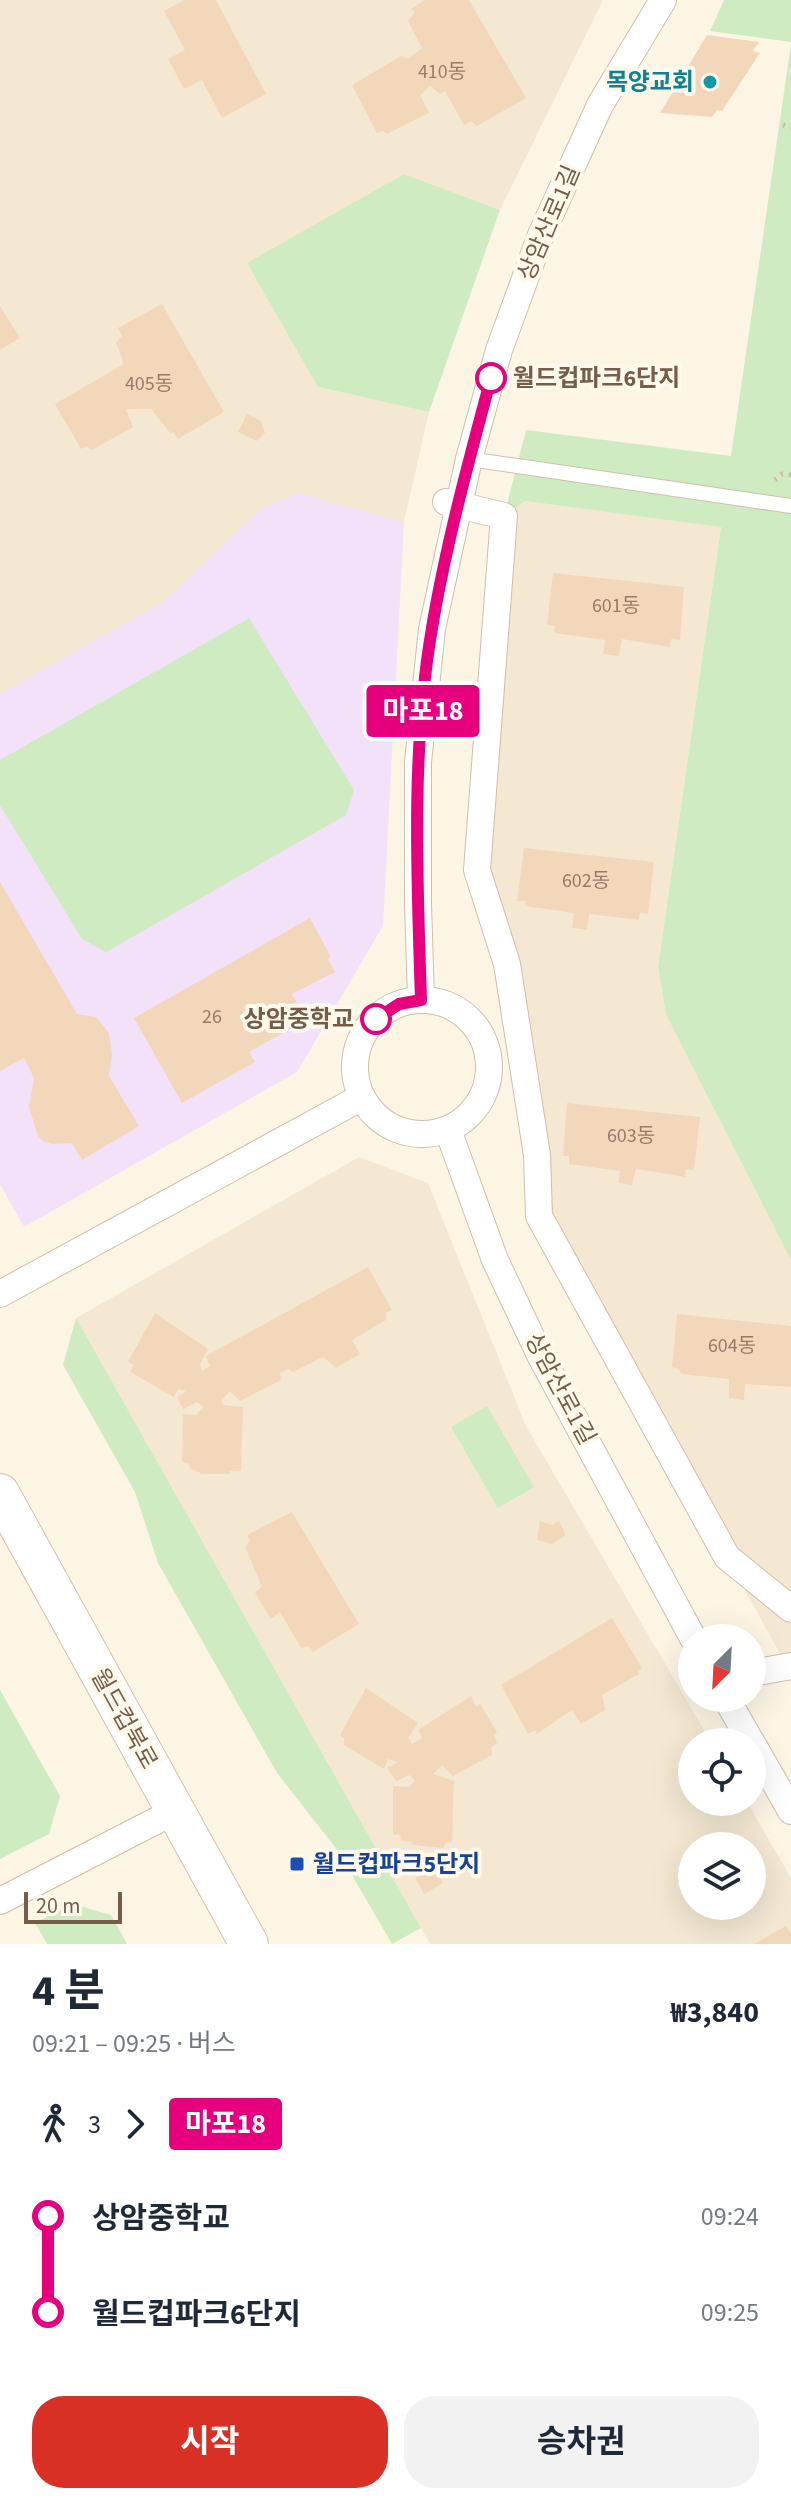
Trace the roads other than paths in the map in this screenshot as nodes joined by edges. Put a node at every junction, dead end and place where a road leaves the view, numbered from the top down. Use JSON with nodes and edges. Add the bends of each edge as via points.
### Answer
{"nodes":[{"id":1,"x":663,"y":0,"type":"edge"},
{"id":2,"x":469,"y":459,"type":"junction"},
{"id":3,"x":453,"y":503,"type":"junction"},
{"id":4,"x":791,"y":506,"type":"edge"},
{"id":5,"x":421,"y":1000,"type":"junction"},
{"id":6,"x":362,"y":1097,"type":"junction"},
{"id":7,"x":448,"y":1130,"type":"junction"},
{"id":8,"x":0,"y":1294,"type":"edge"},
{"id":9,"x":0,"y":1493,"type":"edge"},
{"id":10,"x":791,"y":1609,"type":"edge"},
{"id":11,"x":685,"y":1624,"type":"edge"},
{"id":12,"x":791,"y":1666,"type":"edge"},
{"id":13,"x":766,"y":1670,"type":"edge"},
{"id":14,"x":766,"y":1767,"type":"edge"},
{"id":15,"x":175,"y":1811,"type":"junction"},
{"id":16,"x":791,"y":1811,"type":"edge"},
{"id":17,"x":0,"y":1901,"type":"edge"},
{"id":18,"x":249,"y":1944,"type":"edge"}],
"edges":[{"from":1,"to":2,"type":"street","name":"상암산로1길","via":[[600,105],[541,235],[499,350]]},
{"from":2,"to":3,"type":"street","name":"상암산로1길"},
{"from":2,"to":4,"type":"lane"},
{"from":3,"to":5,"type":"street","name":"상암산로1길","via":[[418,762]]},
{"from":3,"to":10,"type":"street","via":[[504,516],[477,870],[507,964],[537,1155],[539,1216],[727,1557]]},
{"from":5,"to":6,"type":"street","via":[[379,1015],[365,1032],[356,1053],[355,1076]]},
{"from":5,"to":7,"type":"street","via":[[444,1003],[465,1015],[489,1054],[482,1099],[468,1118]]},
{"from":6,"to":7,"type":"street","via":[[377,1118],[399,1131],[423,1135]]},
{"from":6,"to":8,"type":"street"},
{"from":7,"to":11,"type":"street","name":"상암산로1길","via":[[495,1260],[540,1355]]},
{"from":9,"to":15,"type":"main road","name":"월드컵북로"},
{"from":12,"to":13,"type":"street"},
{"from":14,"to":16,"type":"street"},
{"from":15,"to":17,"type":"street"},
{"from":15,"to":18,"type":"main road","name":"월드컵북로"}]}
